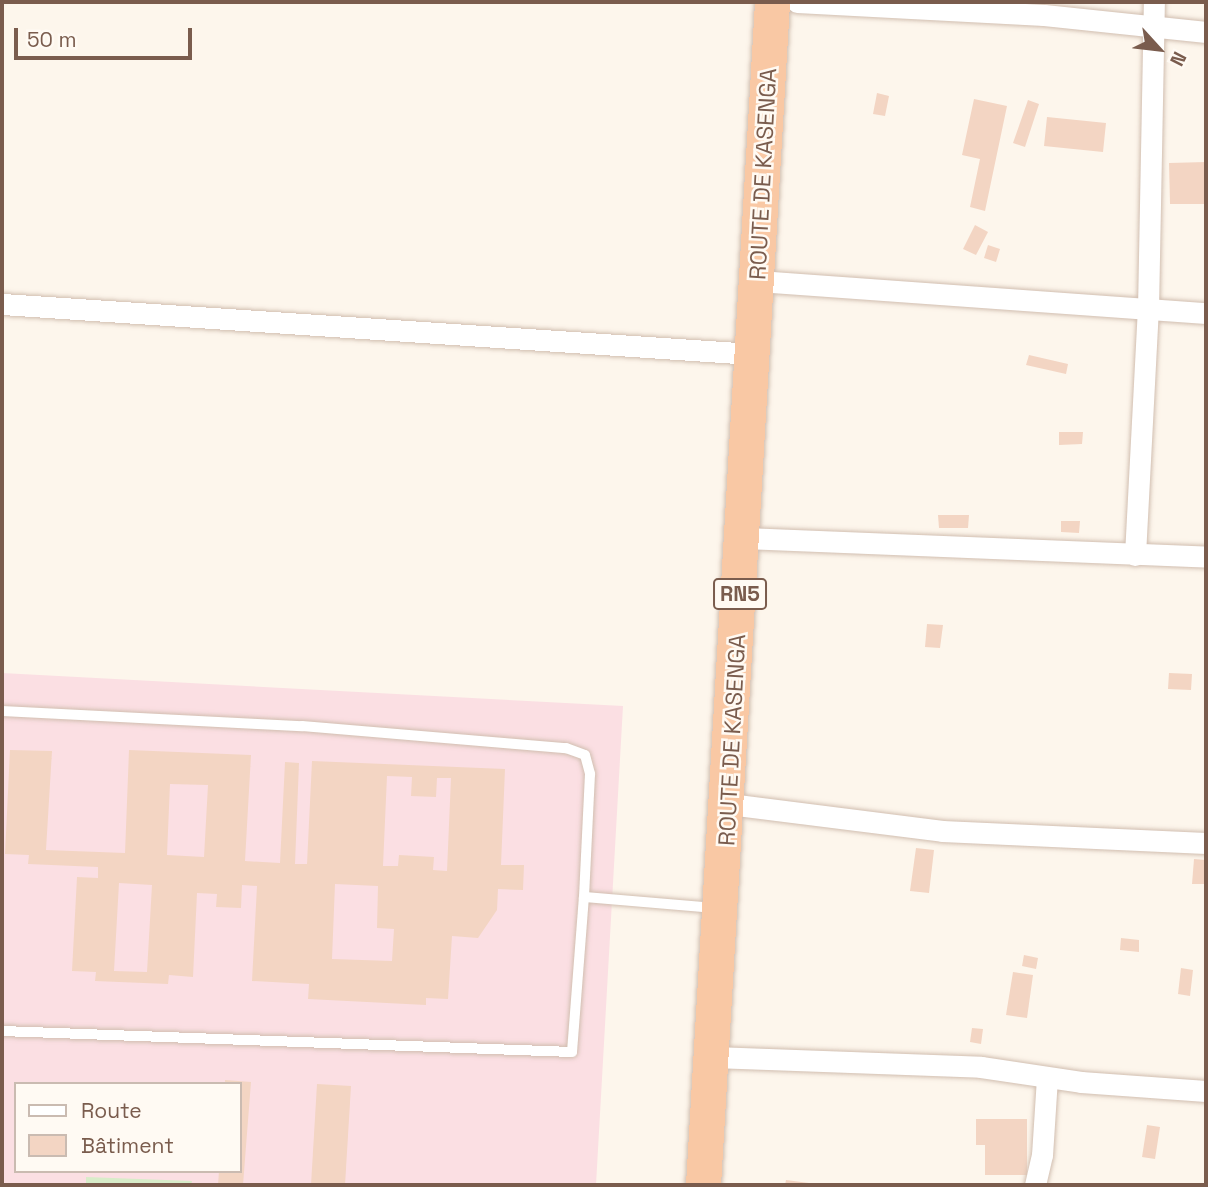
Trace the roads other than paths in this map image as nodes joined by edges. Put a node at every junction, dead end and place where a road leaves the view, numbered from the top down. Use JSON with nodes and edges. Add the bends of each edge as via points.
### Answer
{"nodes":[{"id":1,"x":772,"y":2,"type":"edge"},
{"id":2,"x":797,"y":2,"type":"edge"},
{"id":3,"x":1154,"y":2,"type":"edge"},
{"id":4,"x":1154,"y":29,"type":"junction"},
{"id":5,"x":1206,"y":32,"type":"edge"},
{"id":6,"x":758,"y":281,"type":"junction"},
{"id":7,"x":2,"y":304,"type":"edge"},
{"id":8,"x":1148,"y":309,"type":"junction"},
{"id":9,"x":1206,"y":313,"type":"edge"},
{"id":10,"x":752,"y":354,"type":"junction"},
{"id":11,"x":742,"y":538,"type":"junction"},
{"id":12,"x":1135,"y":555,"type":"junction"},
{"id":13,"x":1206,"y":557,"type":"edge"},
{"id":14,"x":2,"y":711,"type":"edge"},
{"id":15,"x":729,"y":804,"type":"junction"},
{"id":16,"x":1206,"y":843,"type":"edge"},
{"id":17,"x":584,"y":897,"type":"junction"},
{"id":18,"x":722,"y":908,"type":"junction"},
{"id":19,"x":2,"y":1031,"type":"edge"},
{"id":20,"x":713,"y":1058,"type":"junction"},
{"id":21,"x":1047,"y":1078,"type":"junction"},
{"id":22,"x":1206,"y":1091,"type":"edge"},
{"id":23,"x":703,"y":1185,"type":"edge"},
{"id":24,"x":1035,"y":1185,"type":"edge"}],
"edges":[{"from":1,"to":6,"type":"highway","name":"ROUTE DE KASENGA","number":"RN5"},
{"from":2,"to":4,"type":"street","via":[[1044,15]]},
{"from":3,"to":4,"type":"street"},
{"from":4,"to":5,"type":"street"},
{"from":4,"to":8,"type":"street"},
{"from":6,"to":8,"type":"street"},
{"from":6,"to":10,"type":"highway","name":"ROUTE DE KASENGA","number":"RN5"},
{"from":7,"to":10,"type":"street"},
{"from":8,"to":9,"type":"street"},
{"from":8,"to":12,"type":"street"},
{"from":10,"to":11,"type":"highway","name":"ROUTE DE KASENGA","number":"RN5"},
{"from":11,"to":12,"type":"street"},
{"from":11,"to":15,"type":"highway","name":"ROUTE DE KASENGA","number":"RN5"},
{"from":12,"to":13,"type":"street"},
{"from":14,"to":17,"type":"lane","via":[[302,726],[566,748],[584,755],[590,774]]},
{"from":15,"to":16,"type":"street","via":[[942,831]]},
{"from":15,"to":18,"type":"highway","name":"ROUTE DE KASENGA","number":"RN5"},
{"from":17,"to":18,"type":"lane"},
{"from":17,"to":19,"type":"lane","via":[[572,1052]]},
{"from":18,"to":20,"type":"highway","name":"ROUTE DE KASENGA","number":"RN5"},
{"from":20,"to":21,"type":"street","via":[[937,1064]]},
{"from":20,"to":23,"type":"highway","name":"ROUTE DE KASENGA","number":"RN5"},
{"from":21,"to":22,"type":"street"},
{"from":21,"to":24,"type":"street","via":[[1042,1155]]}]}
